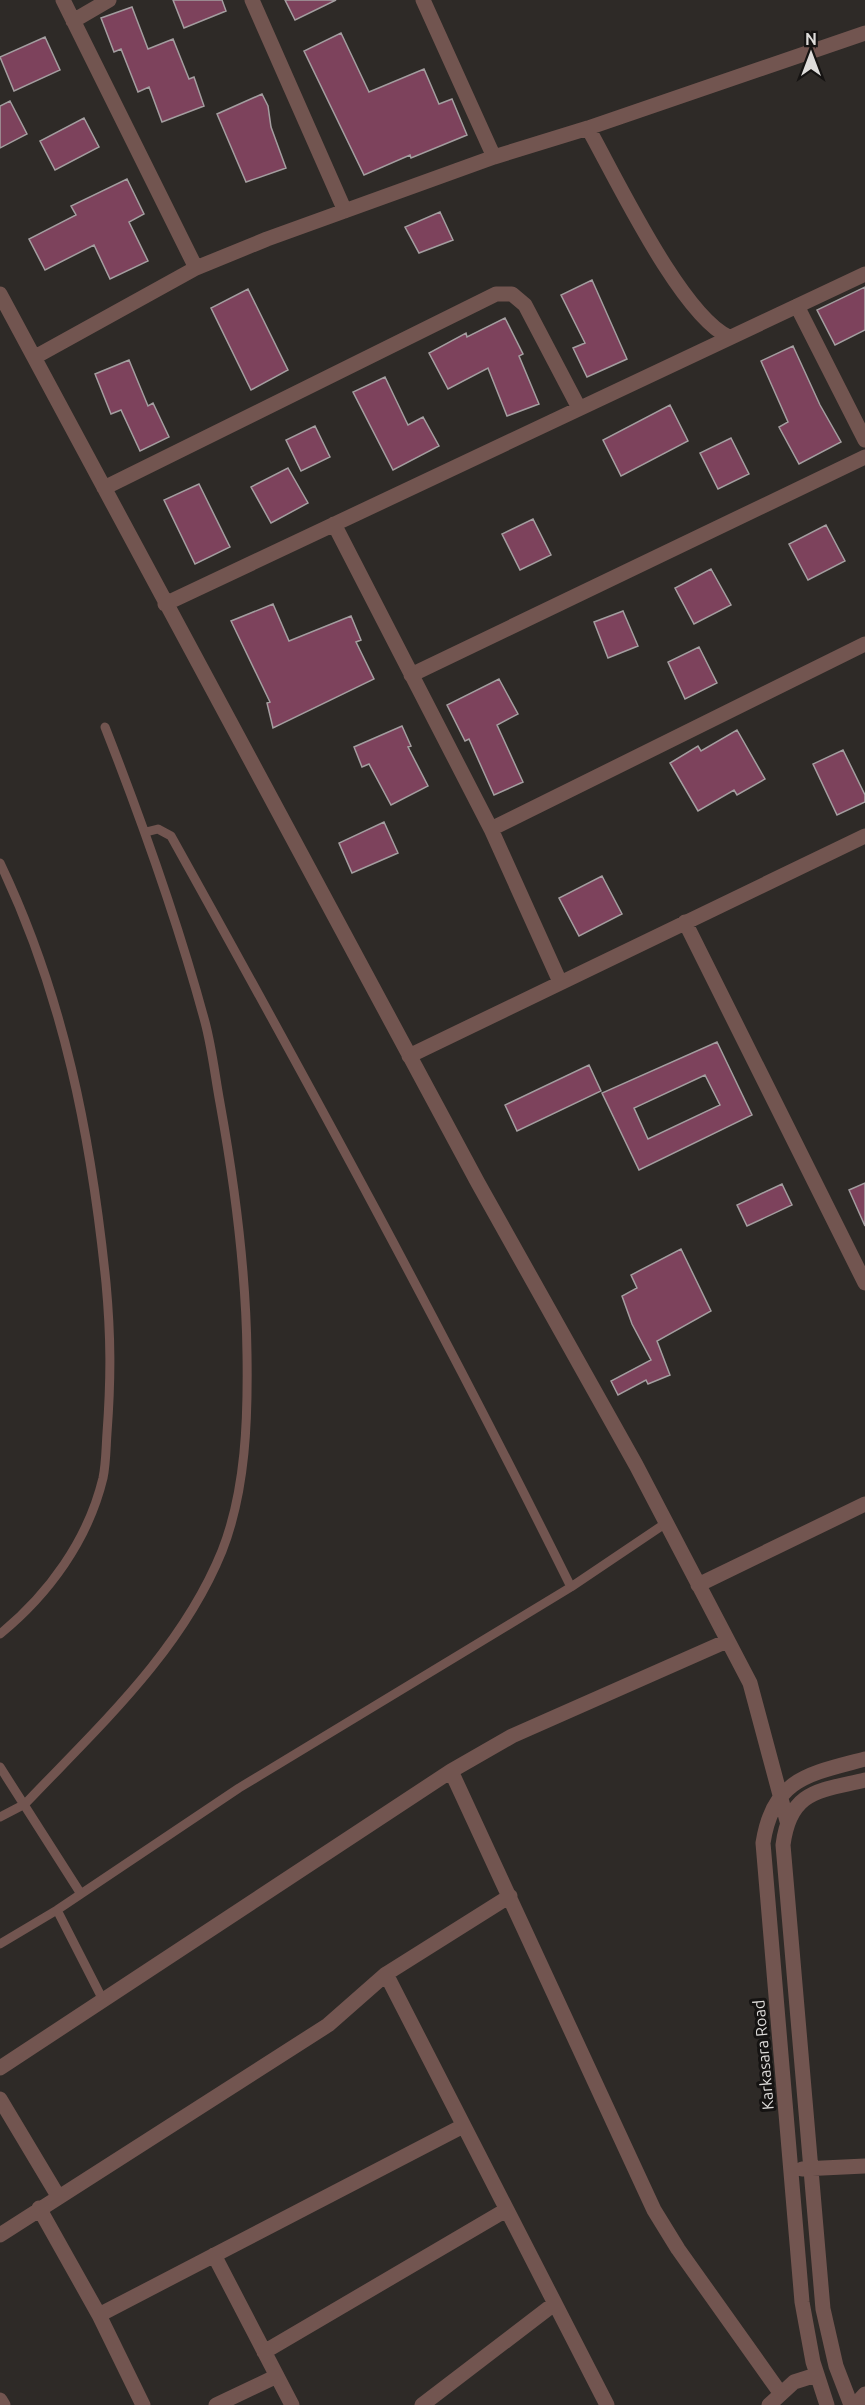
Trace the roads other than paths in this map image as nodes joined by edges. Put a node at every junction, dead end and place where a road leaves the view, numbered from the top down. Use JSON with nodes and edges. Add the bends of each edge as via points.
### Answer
{"nodes":[{"id":1,"x":63,"y":0,"type":"edge"},
{"id":2,"x":109,"y":0,"type":"edge"},
{"id":3,"x":252,"y":0,"type":"edge"},
{"id":4,"x":423,"y":0,"type":"edge"},
{"id":5,"x":73,"y":21,"type":"junction"},
{"id":6,"x":865,"y":33,"type":"edge"},
{"id":7,"x":588,"y":128,"type":"junction"},
{"id":8,"x":494,"y":157,"type":"junction"},
{"id":9,"x":345,"y":211,"type":"junction"},
{"id":10,"x":196,"y":268,"type":"junction"},
{"id":11,"x":865,"y":274,"type":"edge"},
{"id":12,"x":0,"y":294,"type":"edge"},
{"id":13,"x":797,"y":306,"type":"junction"},
{"id":14,"x":729,"y":337,"type":"junction"},
{"id":15,"x":34,"y":357,"type":"junction"},
{"id":16,"x":579,"y":408,"type":"junction"},
{"id":17,"x":865,"y":440,"type":"edge"},
{"id":18,"x":865,"y":457,"type":"edge"},
{"id":19,"x":104,"y":488,"type":"junction"},
{"id":20,"x":334,"y":524,"type":"junction"},
{"id":21,"x":165,"y":604,"type":"junction"},
{"id":22,"x":865,"y":644,"type":"edge"},
{"id":23,"x":411,"y":675,"type":"junction"},
{"id":24,"x":105,"y":727,"type":"dead end"},
{"id":25,"x":491,"y":829,"type":"junction"},
{"id":26,"x":146,"y":832,"type":"junction"},
{"id":27,"x":865,"y":836,"type":"edge"},
{"id":28,"x":0,"y":863,"type":"edge"},
{"id":29,"x":685,"y":922,"type":"junction"},
{"id":30,"x":560,"y":982,"type":"junction"},
{"id":31,"x":409,"y":1056,"type":"junction"},
{"id":32,"x":865,"y":1282,"type":"edge"},
{"id":33,"x":865,"y":1504,"type":"edge"},
{"id":34,"x":666,"y":1523,"type":"junction"},
{"id":35,"x":699,"y":1585,"type":"junction"},
{"id":36,"x":571,"y":1587,"type":"junction"},
{"id":37,"x":0,"y":1634,"type":"edge"},
{"id":38,"x":727,"y":1641,"type":"junction"},
{"id":39,"x":865,"y":1759,"type":"edge"},
{"id":40,"x":0,"y":1767,"type":"edge"},
{"id":41,"x":451,"y":1771,"type":"junction"},
{"id":42,"x":865,"y":1780,"type":"edge"},
{"id":43,"x":780,"y":1797,"type":"junction"},
{"id":44,"x":25,"y":1804,"type":"junction"},
{"id":45,"x":0,"y":1817,"type":"edge"},
{"id":46,"x":787,"y":1821,"type":"junction"},
{"id":47,"x":81,"y":1894,"type":"junction"},
{"id":48,"x":510,"y":1896,"type":"junction"},
{"id":49,"x":57,"y":1910,"type":"junction"},
{"id":50,"x":0,"y":1944,"type":"edge"},
{"id":51,"x":386,"y":1974,"type":"junction"},
{"id":52,"x":103,"y":2000,"type":"junction"},
{"id":53,"x":0,"y":2068,"type":"edge"},
{"id":54,"x":0,"y":2098,"type":"edge"},
{"id":55,"x":463,"y":2126,"type":"junction"},
{"id":56,"x":865,"y":2166,"type":"edge"},
{"id":57,"x":812,"y":2168,"type":"junction"},
{"id":58,"x":791,"y":2170,"type":"junction"},
{"id":59,"x":58,"y":2196,"type":"junction"},
{"id":60,"x":39,"y":2208,"type":"junction"},
{"id":61,"x":506,"y":2210,"type":"junction"},
{"id":62,"x":0,"y":2235,"type":"edge"},
{"id":63,"x":214,"y":2255,"type":"junction"},
{"id":64,"x":554,"y":2304,"type":"junction"},
{"id":65,"x":99,"y":2315,"type":"junction"},
{"id":66,"x":264,"y":2352,"type":"junction"},
{"id":67,"x":816,"y":2374,"type":"junction"},
{"id":68,"x":277,"y":2376,"type":"junction"},
{"id":69,"x":781,"y":2394,"type":"junction"},
{"id":70,"x":865,"y":2394,"type":"edge"},
{"id":71,"x":0,"y":2400,"type":"edge"},
{"id":72,"x":600,"y":2402,"type":"edge"},
{"id":73,"x":3,"y":2405,"type":"edge"},
{"id":74,"x":143,"y":2405,"type":"edge"},
{"id":75,"x":216,"y":2405,"type":"edge"},
{"id":76,"x":292,"y":2405,"type":"edge"},
{"id":77,"x":422,"y":2405,"type":"edge"},
{"id":78,"x":769,"y":2405,"type":"edge"},
{"id":79,"x":827,"y":2405,"type":"edge"},
{"id":80,"x":851,"y":2405,"type":"edge"},
{"id":81,"x":855,"y":2405,"type":"edge"}],
"edges":[{"from":1,"to":5,"type":"street"},
{"from":2,"to":5,"type":"street"},
{"from":3,"to":9,"type":"street"},
{"from":4,"to":8,"type":"street"},
{"from":5,"to":10,"type":"street"},
{"from":6,"to":7,"type":"street"},
{"from":7,"to":8,"type":"street"},
{"from":7,"to":14,"type":"street","via":[[677,283],[708,324]]},
{"from":8,"to":9,"type":"street"},
{"from":9,"to":10,"type":"street"},
{"from":10,"to":15,"type":"street"},
{"from":11,"to":13,"type":"street"},
{"from":12,"to":15,"type":"street"},
{"from":13,"to":14,"type":"street"},
{"from":13,"to":17,"type":"street"},
{"from":14,"to":16,"type":"street"},
{"from":15,"to":19,"type":"street"},
{"from":16,"to":19,"type":"street","via":[[525,305],[512,294],[496,294]]},
{"from":16,"to":20,"type":"street"},
{"from":18,"to":23,"type":"street"},
{"from":19,"to":21,"type":"street"},
{"from":20,"to":21,"type":"street"},
{"from":20,"to":23,"type":"street"},
{"from":21,"to":31,"type":"street"},
{"from":22,"to":25,"type":"street"},
{"from":23,"to":25,"type":"street"},
{"from":24,"to":26,"type":"lane"},
{"from":25,"to":30,"type":"street"},
{"from":26,"to":36,"type":"lane","via":[[158,829],[171,836],[321,1105],[488,1419]]},
{"from":26,"to":44,"type":"lane","via":[[206,1024],[231,1165],[246,1294],[248,1392],[244,1445],[236,1499],[222,1549],[193,1610],[145,1677]]},
{"from":27,"to":29,"type":"street"},
{"from":28,"to":37,"type":"lane","via":[[20,904],[62,1023],[82,1107],[112,1348],[103,1477],[84,1532],[53,1582]]},
{"from":29,"to":30,"type":"street"},
{"from":29,"to":32,"type":"street"},
{"from":30,"to":31,"type":"street"},
{"from":31,"to":34,"type":"street"},
{"from":33,"to":35,"type":"street"},
{"from":34,"to":35,"type":"street"},
{"from":34,"to":36,"type":"lane"},
{"from":35,"to":38,"type":"street"},
{"from":36,"to":47,"type":"lane","via":[[239,1788]]},
{"from":38,"to":41,"type":"street","via":[[512,1736]]},
{"from":38,"to":43,"type":"street","via":[[750,1683]]},
{"from":39,"to":43,"type":"street","name":"Karkasara Road","via":[[810,1774]]},
{"from":40,"to":44,"type":"lane"},
{"from":41,"to":48,"type":"street"},
{"from":41,"to":52,"type":"street"},
{"from":42,"to":46,"type":"street","via":[[819,1791],[804,1799]]},
{"from":43,"to":46,"type":"street"},
{"from":43,"to":58,"type":"street","name":"Karkasara Road","via":[[766,1820],[763,1843]]},
{"from":44,"to":45,"type":"lane"},
{"from":44,"to":47,"type":"lane"},
{"from":46,"to":57,"type":"street","via":[[783,1845]]},
{"from":47,"to":49,"type":"lane"},
{"from":48,"to":51,"type":"street"},
{"from":48,"to":69,"type":"street","via":[[654,2210]]},
{"from":49,"to":50,"type":"lane"},
{"from":49,"to":52,"type":"lane"},
{"from":51,"to":55,"type":"street"},
{"from":51,"to":59,"type":"street","via":[[328,2025]]},
{"from":52,"to":53,"type":"street"},
{"from":54,"to":59,"type":"street"},
{"from":55,"to":61,"type":"street"},
{"from":55,"to":63,"type":"street"},
{"from":56,"to":57,"type":"street"},
{"from":57,"to":58,"type":"street"},
{"from":57,"to":80,"type":"street","via":[[823,2309],[836,2366]]},
{"from":58,"to":67,"type":"street","name":"Karkasara Road","via":[[802,2302]]},
{"from":59,"to":60,"type":"street"},
{"from":60,"to":62,"type":"street"},
{"from":60,"to":65,"type":"street"},
{"from":61,"to":64,"type":"street"},
{"from":61,"to":66,"type":"street"},
{"from":63,"to":65,"type":"street"},
{"from":63,"to":66,"type":"street"},
{"from":64,"to":72,"type":"street"},
{"from":64,"to":77,"type":"street"},
{"from":65,"to":74,"type":"street"},
{"from":66,"to":68,"type":"street"},
{"from":67,"to":69,"type":"street","via":[[794,2382]]},
{"from":67,"to":79,"type":"street","name":"Karkasara Road"},
{"from":68,"to":75,"type":"street"},
{"from":68,"to":76,"type":"street"},
{"from":69,"to":78,"type":"street"},
{"from":70,"to":81,"type":"street"},
{"from":71,"to":73,"type":"street"}]}
